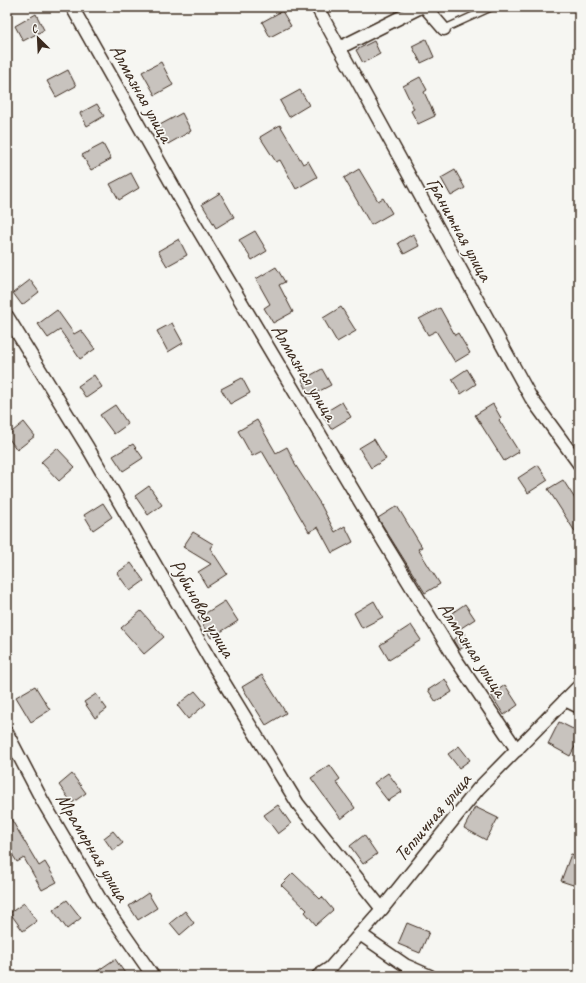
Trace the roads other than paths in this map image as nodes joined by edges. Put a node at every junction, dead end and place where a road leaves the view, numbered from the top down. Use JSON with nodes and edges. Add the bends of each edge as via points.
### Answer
{"nodes":[{"id":1,"x":72,"y":7,"type":"edge"},
{"id":2,"x":317,"y":7,"type":"edge"},
{"id":3,"x":421,"y":7,"type":"edge"},
{"id":4,"x":425,"y":7,"type":"edge"},
{"id":5,"x":492,"y":7,"type":"edge"},
{"id":6,"x":444,"y":29,"type":"joint"},
{"id":7,"x":339,"y":48,"type":"junction"},
{"id":8,"x":7,"y":316,"type":"edge"},
{"id":9,"x":579,"y":464,"type":"edge"},
{"id":10,"x":579,"y":686,"type":"edge"},
{"id":11,"x":565,"y":700,"type":"junction"},
{"id":12,"x":579,"y":707,"type":"edge"},
{"id":13,"x":7,"y":733,"type":"edge"},
{"id":14,"x":517,"y":750,"type":"junction"},
{"id":15,"x":382,"y":909,"type":"junction"},
{"id":16,"x":360,"y":934,"type":"junction"},
{"id":17,"x":153,"y":976,"type":"edge"},
{"id":18,"x":318,"y":976,"type":"edge"},
{"id":19,"x":430,"y":976,"type":"edge"}],
"edges":[{"from":1,"to":14,"type":"street","name":"Алмазная улица","via":[[186,209],[384,542],[455,658]]},
{"from":2,"to":7,"type":"street","name":"Гранитная улица"},
{"from":3,"to":7,"type":"street"},
{"from":4,"to":6,"type":"street"},
{"from":5,"to":6,"type":"lane"},
{"from":7,"to":9,"type":"street","name":"Гранитная улица","via":[[531,398]]},
{"from":8,"to":15,"type":"street","name":"Рубиновая улица","via":[[298,804]]},
{"from":10,"to":11,"type":"street","name":"Тепличная улица"},
{"from":11,"to":12,"type":"street"},
{"from":11,"to":14,"type":"street","name":"Тепличная улица"},
{"from":13,"to":17,"type":"street","name":"Мраморная улица","via":[[42,800],[103,904]]},
{"from":14,"to":15,"type":"street","name":"Тепличная улица","via":[[478,790]]},
{"from":15,"to":16,"type":"street","name":"Тепличная улица"},
{"from":16,"to":18,"type":"street","name":"Тепличная улица","via":[[330,968]]},
{"from":16,"to":19,"type":"street","via":[[405,965]]}]}
